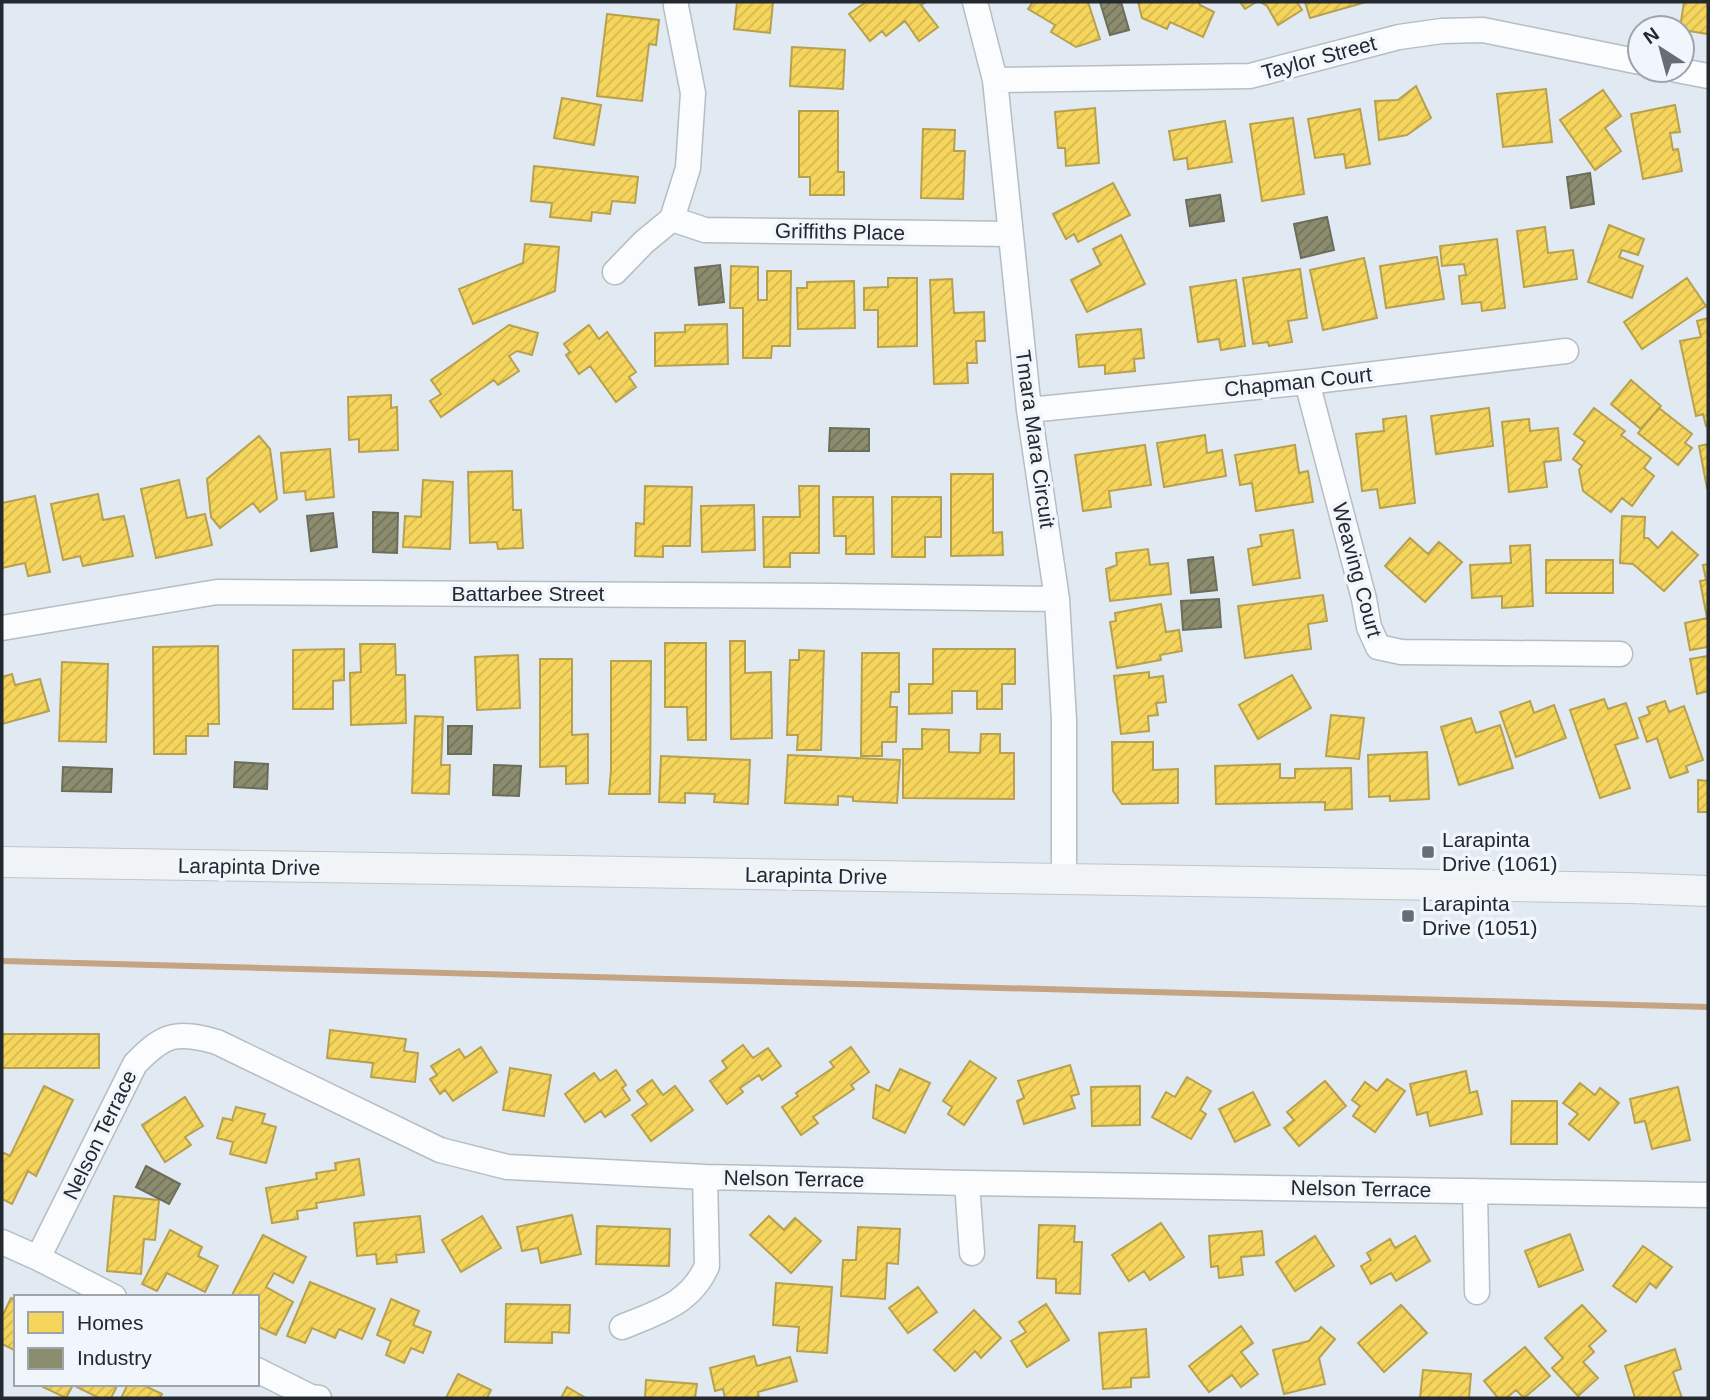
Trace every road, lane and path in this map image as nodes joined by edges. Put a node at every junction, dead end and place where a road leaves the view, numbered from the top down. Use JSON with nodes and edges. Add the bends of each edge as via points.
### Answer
{"nodes":[{"id":1,"x":975,"y":2,"type":"edge"},
{"id":2,"x":676,"y":6,"type":"dead end"},
{"id":3,"x":1626,"y":59,"type":"edge"},
{"id":4,"x":995,"y":80,"type":"junction"},
{"id":5,"x":672,"y":219,"type":"junction"},
{"id":6,"x":1009,"y":234,"type":"junction"},
{"id":7,"x":615,"y":272,"type":"dead end"},
{"id":8,"x":1566,"y":351,"type":"dead end"},
{"id":9,"x":1307,"y":382,"type":"junction"},
{"id":10,"x":1029,"y":410,"type":"junction"},
{"id":11,"x":1057,"y":599,"type":"junction"},
{"id":12,"x":2,"y":628,"type":"edge"},
{"id":13,"x":1620,"y":654,"type":"dead end"},
{"id":14,"x":2,"y":862,"type":"edge"},
{"id":15,"x":1064,"y":879,"type":"junction"},
{"id":16,"x":1708,"y":881,"type":"edge"},
{"id":17,"x":1630,"y":888,"type":"junction"},
{"id":18,"x":1708,"y":891,"type":"edge"},
{"id":19,"x":705,"y":1177,"type":"junction"},
{"id":20,"x":967,"y":1183,"type":"junction"},
{"id":21,"x":1475,"y":1191,"type":"junction"},
{"id":22,"x":1708,"y":1195,"type":"edge"},
{"id":23,"x":2,"y":1242,"type":"edge"},
{"id":24,"x":972,"y":1253,"type":"dead end"},
{"id":25,"x":38,"y":1258,"type":"junction"},
{"id":26,"x":1477,"y":1292,"type":"dead end"},
{"id":27,"x":110,"y":1295,"type":"edge"},
{"id":28,"x":622,"y":1327,"type":"dead end"},
{"id":29,"x":259,"y":1371,"type":"edge"},
{"id":30,"x":319,"y":1398,"type":"edge"}],
"edges":[{"from":1,"to":4,"type":"street","name":"Tmara Mara Circuit"},
{"from":2,"to":5,"type":"street","via":[[694,93],[688,168]]},
{"from":3,"to":4,"type":"street","name":"Taylor Street","via":[[1483,30],[1442,31],[1399,37],[1250,76]]},
{"from":4,"to":6,"type":"street","name":"Tmara Mara Circuit"},
{"from":5,"to":6,"type":"street","name":"Griffiths Place","via":[[705,230]]},
{"from":5,"to":7,"type":"street"},
{"from":6,"to":10,"type":"street","name":"Tmara Mara Circuit"},
{"from":8,"to":9,"type":"street","name":"Chapman Court"},
{"from":9,"to":10,"type":"street","name":"Chapman Court"},
{"from":9,"to":13,"type":"street","name":"Weaving Court","via":[[1369,627],[1378,647],[1401,652]]},
{"from":10,"to":11,"type":"street","name":"Tmara Mara Circuit"},
{"from":11,"to":12,"type":"street","name":"Battarbee Street","via":[[218,592]]},
{"from":11,"to":15,"type":"street","name":"Tmara Mara Circuit","via":[[1064,720]]},
{"from":14,"to":15,"type":"main road","name":"Larapinta Drive"},
{"from":15,"to":17,"type":"main road","name":"Larapinta Drive"},
{"from":16,"to":17,"type":"main road","name":"Larapinta Drive"},
{"from":17,"to":18,"type":"main road","name":"Larapinta Drive"},
{"from":19,"to":20,"type":"street","name":"Nelson Terrace"},
{"from":19,"to":25,"type":"street","name":"Nelson Terrace","via":[[507,1167],[440,1150],[217,1042],[190,1035],[169,1036],[135,1063]]},
{"from":19,"to":28,"type":"street","via":[[707,1266],[701,1279],[674,1305]]},
{"from":20,"to":21,"type":"street","name":"Nelson Terrace"},
{"from":20,"to":24,"type":"street"},
{"from":21,"to":22,"type":"street","name":"Nelson Terrace"},
{"from":21,"to":26,"type":"street"},
{"from":23,"to":25,"type":"street"},
{"from":25,"to":27,"type":"street"},
{"from":29,"to":30,"type":"street"}]}
